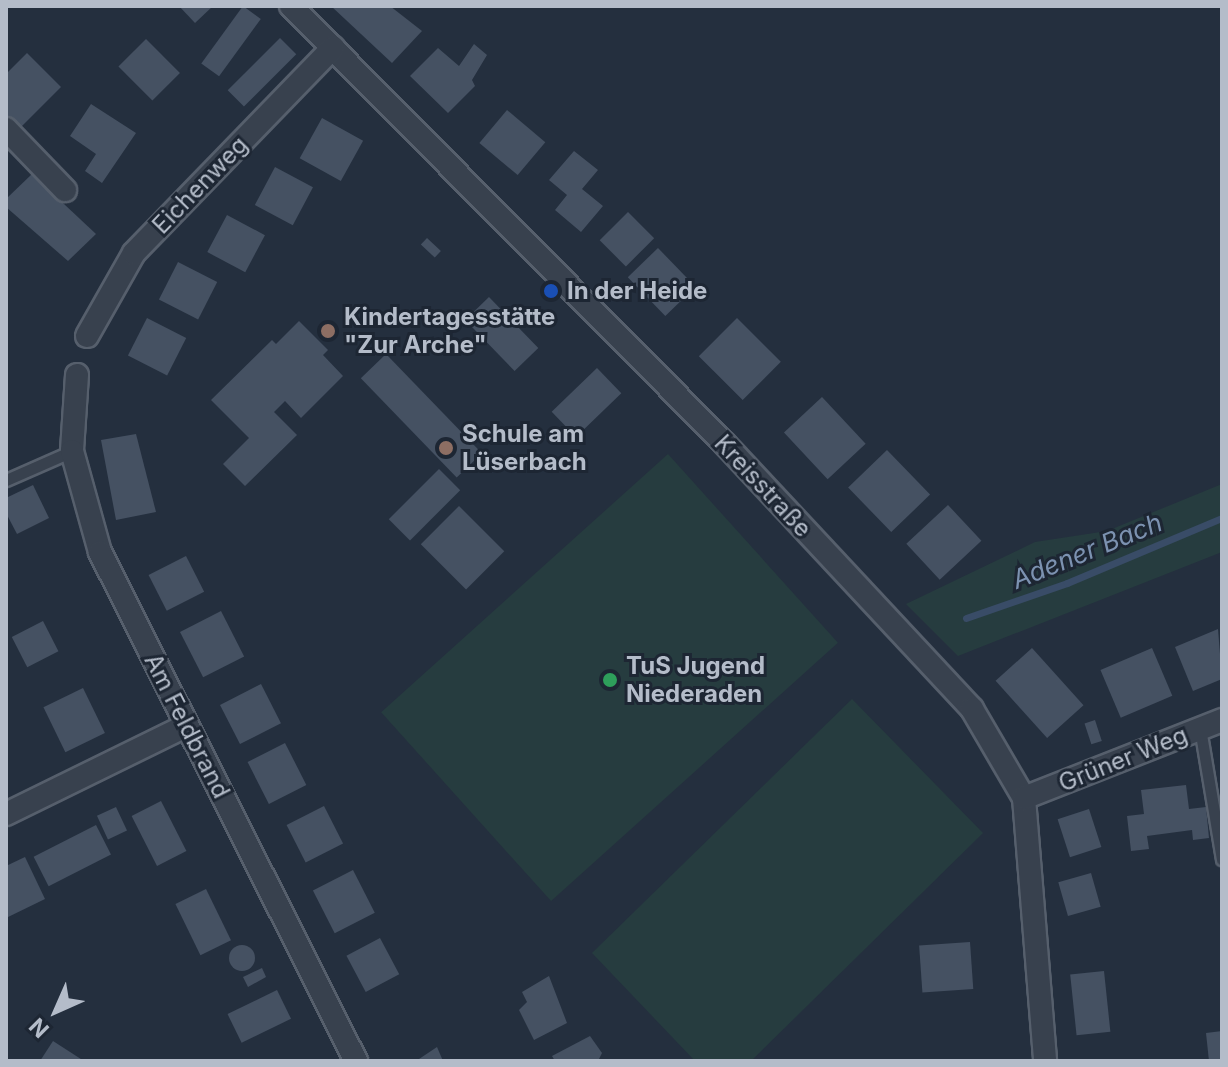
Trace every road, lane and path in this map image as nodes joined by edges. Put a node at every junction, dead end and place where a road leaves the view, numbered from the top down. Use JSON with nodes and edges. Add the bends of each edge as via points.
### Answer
{"nodes":[{"id":1,"x":291,"y":6,"type":"edge"},
{"id":2,"x":333,"y":48,"type":"junction"},
{"id":3,"x":6,"y":129,"type":"edge"},
{"id":4,"x":65,"y":190,"type":"dead end"},
{"id":5,"x":87,"y":336,"type":"dead end"},
{"id":6,"x":77,"y":375,"type":"dead end"},
{"id":7,"x":72,"y":451,"type":"junction"},
{"id":8,"x":6,"y":480,"type":"edge"},
{"id":9,"x":1222,"y":720,"type":"edge"},
{"id":10,"x":186,"y":726,"type":"junction"},
{"id":11,"x":1200,"y":728,"type":"junction"},
{"id":12,"x":1024,"y":798,"type":"junction"},
{"id":13,"x":6,"y":814,"type":"edge"},
{"id":14,"x":1222,"y":859,"type":"edge"},
{"id":15,"x":356,"y":1061,"type":"edge"},
{"id":16,"x":1045,"y":1061,"type":"edge"}],
"edges":[{"from":1,"to":2,"type":"street","name":"Kreisstraße"},
{"from":2,"to":5,"type":"street","name":"Eichenweg","via":[[134,253]]},
{"from":2,"to":12,"type":"street","name":"Kreisstraße","via":[[725,444],[972,709]]},
{"from":3,"to":4,"type":"street"},
{"from":6,"to":7,"type":"street","name":"Am Feldbrand"},
{"from":7,"to":8,"type":"lane"},
{"from":7,"to":10,"type":"street","name":"Am Feldbrand","via":[[100,552]]},
{"from":9,"to":11,"type":"street","name":"Grüner Weg"},
{"from":10,"to":13,"type":"street"},
{"from":10,"to":15,"type":"street","name":"Am Feldbrand"},
{"from":11,"to":12,"type":"street","name":"Grüner Weg"},
{"from":11,"to":14,"type":"lane"},
{"from":12,"to":16,"type":"street","name":"Kreisstraße"}]}
